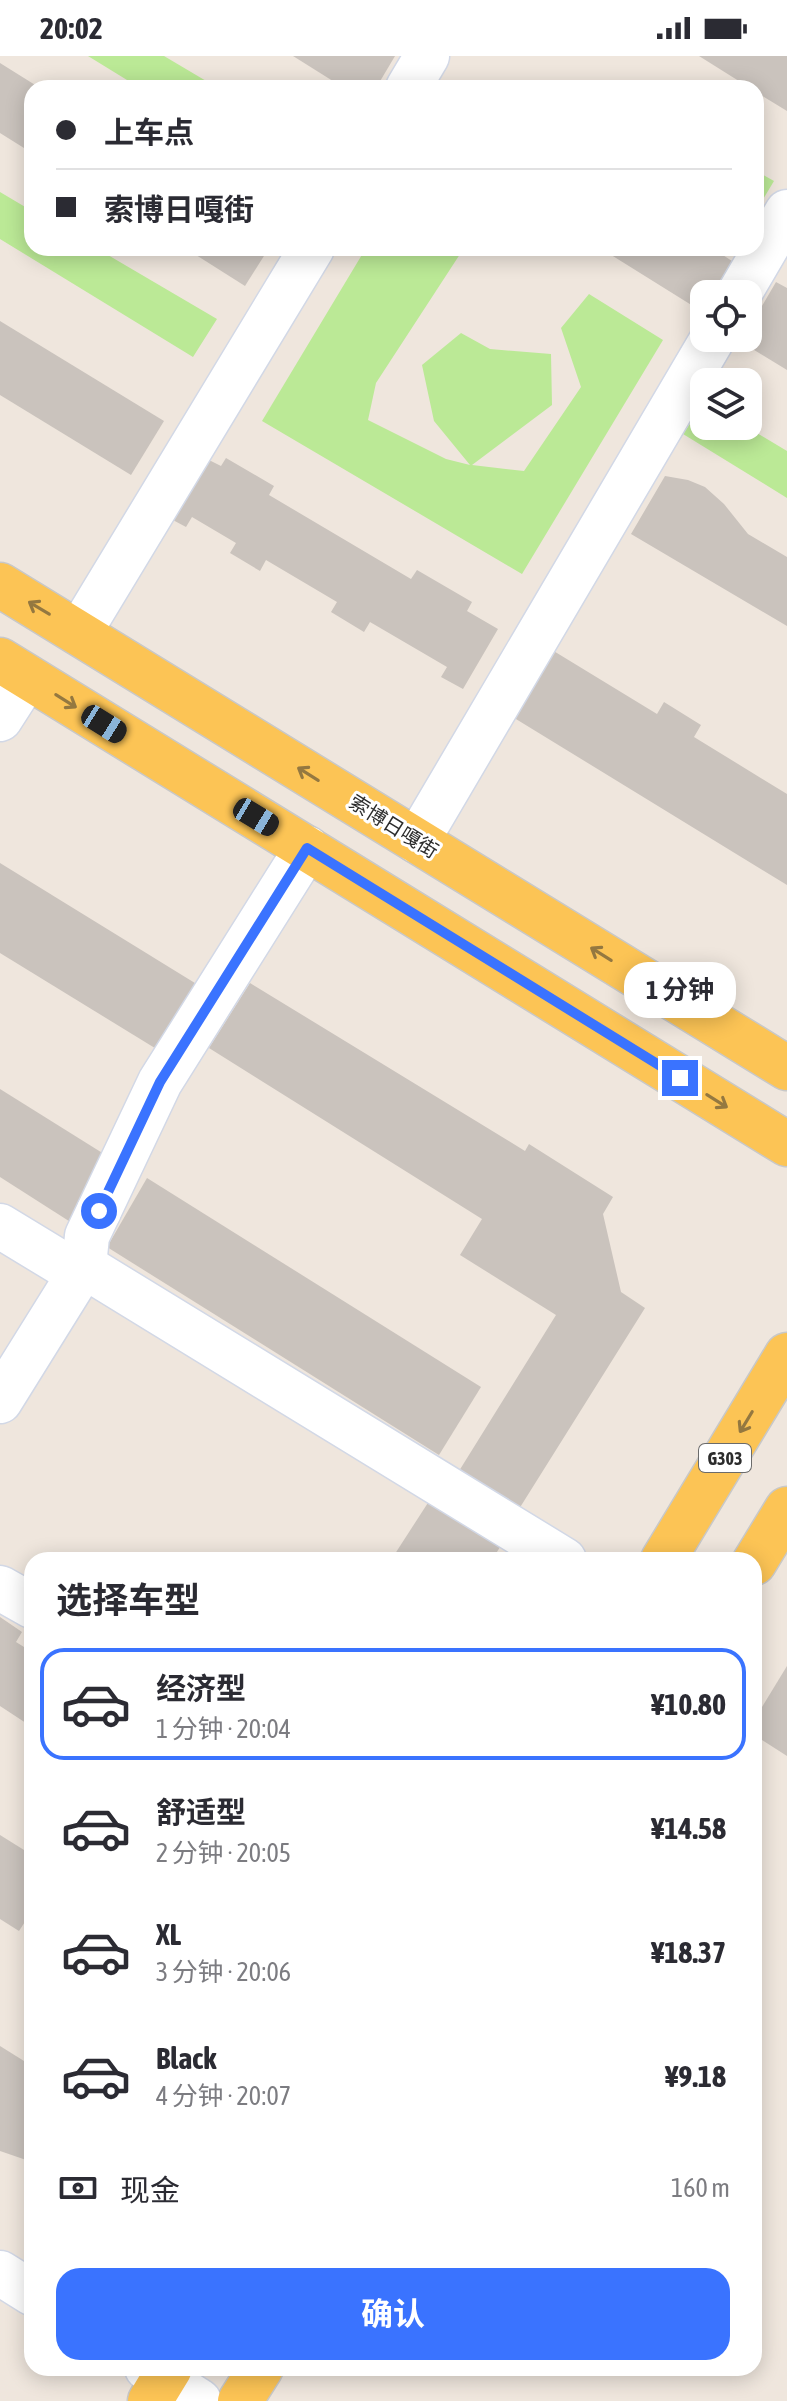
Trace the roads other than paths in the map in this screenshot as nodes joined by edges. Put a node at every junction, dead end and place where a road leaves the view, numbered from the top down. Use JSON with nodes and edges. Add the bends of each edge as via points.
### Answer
{"nodes":[{"id":1,"x":427,"y":56,"type":"edge"},
{"id":2,"x":413,"y":80,"type":"edge"},
{"id":3,"x":787,"y":212,"type":"edge"},
{"id":4,"x":764,"y":251,"type":"edge"},
{"id":5,"x":307,"y":256,"type":"edge"},
{"id":6,"x":761,"y":256,"type":"edge"},
{"id":7,"x":747,"y":280,"type":"edge"},
{"id":8,"x":705,"y":352,"type":"edge"},
{"id":9,"x":0,"y":585,"type":"edge"},
{"id":10,"x":79,"y":633,"type":"junction"},
{"id":11,"x":14,"y":668,"type":"edge"},
{"id":12,"x":0,"y":719,"type":"edge"},
{"id":13,"x":417,"y":841,"type":"junction"},
{"id":14,"x":307,"y":848,"type":"junction"},
{"id":15,"x":787,"y":1068,"type":"edge"},
{"id":16,"x":787,"y":1144,"type":"edge"},
{"id":17,"x":0,"y":1226,"type":"edge"},
{"id":18,"x":81,"y":1270,"type":"junction"},
{"id":19,"x":787,"y":1355,"type":"edge"},
{"id":20,"x":0,"y":1401,"type":"edge"},
{"id":21,"x":787,"y":1509,"type":"edge"},
{"id":22,"x":551,"y":1552,"type":"edge"},
{"id":23,"x":668,"y":1552,"type":"edge"},
{"id":24,"x":761,"y":1552,"type":"edge"},
{"id":25,"x":0,"y":1588,"type":"edge"},
{"id":26,"x":24,"y":1602,"type":"edge"},
{"id":27,"x":0,"y":2273,"type":"edge"},
{"id":28,"x":24,"y":2288,"type":"edge"},
{"id":29,"x":256,"y":2376,"type":"edge"},
{"id":30,"x":240,"y":2401,"type":"edge"}],
"edges":[{"from":1,"to":2,"type":"street"},
{"from":3,"to":4,"type":"street"},
{"from":5,"to":10,"type":"street"},
{"from":6,"to":7,"type":"street"},
{"from":8,"to":13,"type":"street"},
{"from":10,"to":9,"type":"main road","name":"索博日嘎街","one_way":true},
{"from":13,"to":10,"type":"main road","name":"索博日嘎街","one_way":true},
{"from":11,"to":12,"type":"street"},
{"from":11,"to":14,"type":"main road","one_way":true},
{"from":15,"to":13,"type":"main road","name":"索博日嘎街","one_way":true},
{"from":14,"to":16,"type":"main road","one_way":true},
{"from":14,"to":18,"type":"street","via":[[160,1082],[87,1236]]},
{"from":17,"to":18,"type":"street"},
{"from":18,"to":20,"type":"street"},
{"from":18,"to":22,"type":"street"},
{"from":19,"to":23,"type":"main road","number":"G303","one_way":true},
{"from":21,"to":24,"type":"main road"},
{"from":25,"to":26,"type":"street"},
{"from":27,"to":28,"type":"street"},
{"from":29,"to":30,"type":"main road"}]}
